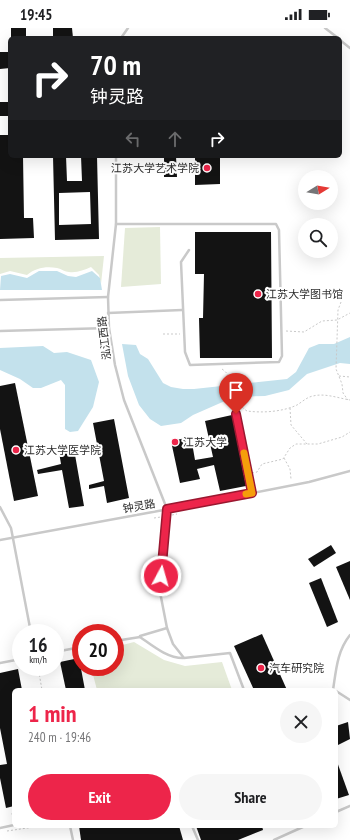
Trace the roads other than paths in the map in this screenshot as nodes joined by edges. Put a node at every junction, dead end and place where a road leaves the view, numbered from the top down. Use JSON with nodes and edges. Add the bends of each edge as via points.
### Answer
{"nodes":[{"id":1,"x":325,"y":28,"type":"edge"},
{"id":2,"x":335,"y":36,"type":"edge"},
{"id":3,"x":342,"y":41,"type":"edge"},
{"id":4,"x":350,"y":48,"type":"edge"},
{"id":5,"x":116,"y":158,"type":"edge"},
{"id":6,"x":116,"y":224,"type":"junction"},
{"id":7,"x":189,"y":250,"type":"dead end"},
{"id":8,"x":108,"y":297,"type":"junction"},
{"id":9,"x":0,"y":300,"type":"edge"},
{"id":10,"x":182,"y":310,"type":"junction"},
{"id":11,"x":108,"y":313,"type":"junction"},
{"id":12,"x":109,"y":328,"type":"junction"},
{"id":13,"x":0,"y":331,"type":"edge"},
{"id":14,"x":236,"y":414,"type":"dead end"},
{"id":15,"x":350,"y":472,"type":"edge"},
{"id":16,"x":252,"y":493,"type":"junction"},
{"id":17,"x":0,"y":507,"type":"edge"},
{"id":18,"x":167,"y":509,"type":"junction"},
{"id":19,"x":13,"y":537,"type":"junction"},
{"id":20,"x":0,"y":540,"type":"edge"},
{"id":21,"x":29,"y":624,"type":"edge"},
{"id":22,"x":167,"y":628,"type":"junction"},
{"id":23,"x":350,"y":635,"type":"edge"},
{"id":24,"x":140,"y":637,"type":"junction"},
{"id":25,"x":124,"y":640,"type":"edge"},
{"id":26,"x":184,"y":658,"type":"junction"},
{"id":27,"x":12,"y":661,"type":"edge"},
{"id":28,"x":0,"y":663,"type":"edge"},
{"id":29,"x":243,"y":688,"type":"edge"},
{"id":30,"x":334,"y":688,"type":"edge"},
{"id":31,"x":338,"y":692,"type":"edge"},
{"id":32,"x":350,"y":700,"type":"edge"},
{"id":33,"x":350,"y":806,"type":"edge"},
{"id":34,"x":338,"y":811,"type":"edge"},
{"id":35,"x":12,"y":825,"type":"edge"},
{"id":36,"x":0,"y":828,"type":"edge"},
{"id":37,"x":70,"y":828,"type":"edge"},
{"id":38,"x":193,"y":828,"type":"edge"},
{"id":39,"x":301,"y":828,"type":"edge"},
{"id":40,"x":73,"y":840,"type":"edge"},
{"id":41,"x":198,"y":840,"type":"edge"},
{"id":42,"x":274,"y":840,"type":"edge"}],
"edges":[{"from":1,"to":2,"type":"lane"},
{"from":3,"to":4,"type":"lane"},
{"from":5,"to":6,"type":"lane","name":"泓江西路"},
{"from":6,"to":8,"type":"lane","name":"泓江西路"},
{"from":6,"to":10,"type":"lane","via":[[276,224],[279,230],[282,356],[279,362],[190,365],[185,352]]},
{"from":7,"to":10,"type":"lane","via":[[180,262]]},
{"from":8,"to":9,"type":"lane"},
{"from":8,"to":11,"type":"lane","name":"泓江西路"},
{"from":10,"to":11,"type":"lane"},
{"from":11,"to":12,"type":"lane","name":"泓江西路"},
{"from":12,"to":13,"type":"lane"},
{"from":12,"to":18,"type":"lane","name":"泓江西路","via":[[124,400]]},
{"from":14,"to":16,"type":"lane"},
{"from":15,"to":16,"type":"lane","name":"钟灵路"},
{"from":16,"to":18,"type":"lane","name":"钟灵路"},
{"from":17,"to":19,"type":"lane"},
{"from":18,"to":19,"type":"lane","name":"钟灵路"},
{"from":18,"to":22,"type":"lane","via":[[160,592]]},
{"from":19,"to":20,"type":"lane","name":"钟灵路"},
{"from":19,"to":21,"type":"lane"},
{"from":22,"to":24,"type":"lane"},
{"from":22,"to":26,"type":"lane","via":[[173,644]]},
{"from":23,"to":30,"type":"lane","via":[[339,656]]},
{"from":24,"to":25,"type":"lane"},
{"from":24,"to":26,"type":"lane","via":[[175,658]]},
{"from":26,"to":29,"type":"lane","via":[[230,653]]},
{"from":27,"to":28,"type":"lane"},
{"from":31,"to":32,"type":"lane"},
{"from":33,"to":34,"type":"lane"},
{"from":35,"to":36,"type":"lane"},
{"from":37,"to":40,"type":"lane"},
{"from":38,"to":41,"type":"lane"},
{"from":39,"to":42,"type":"lane"}]}
